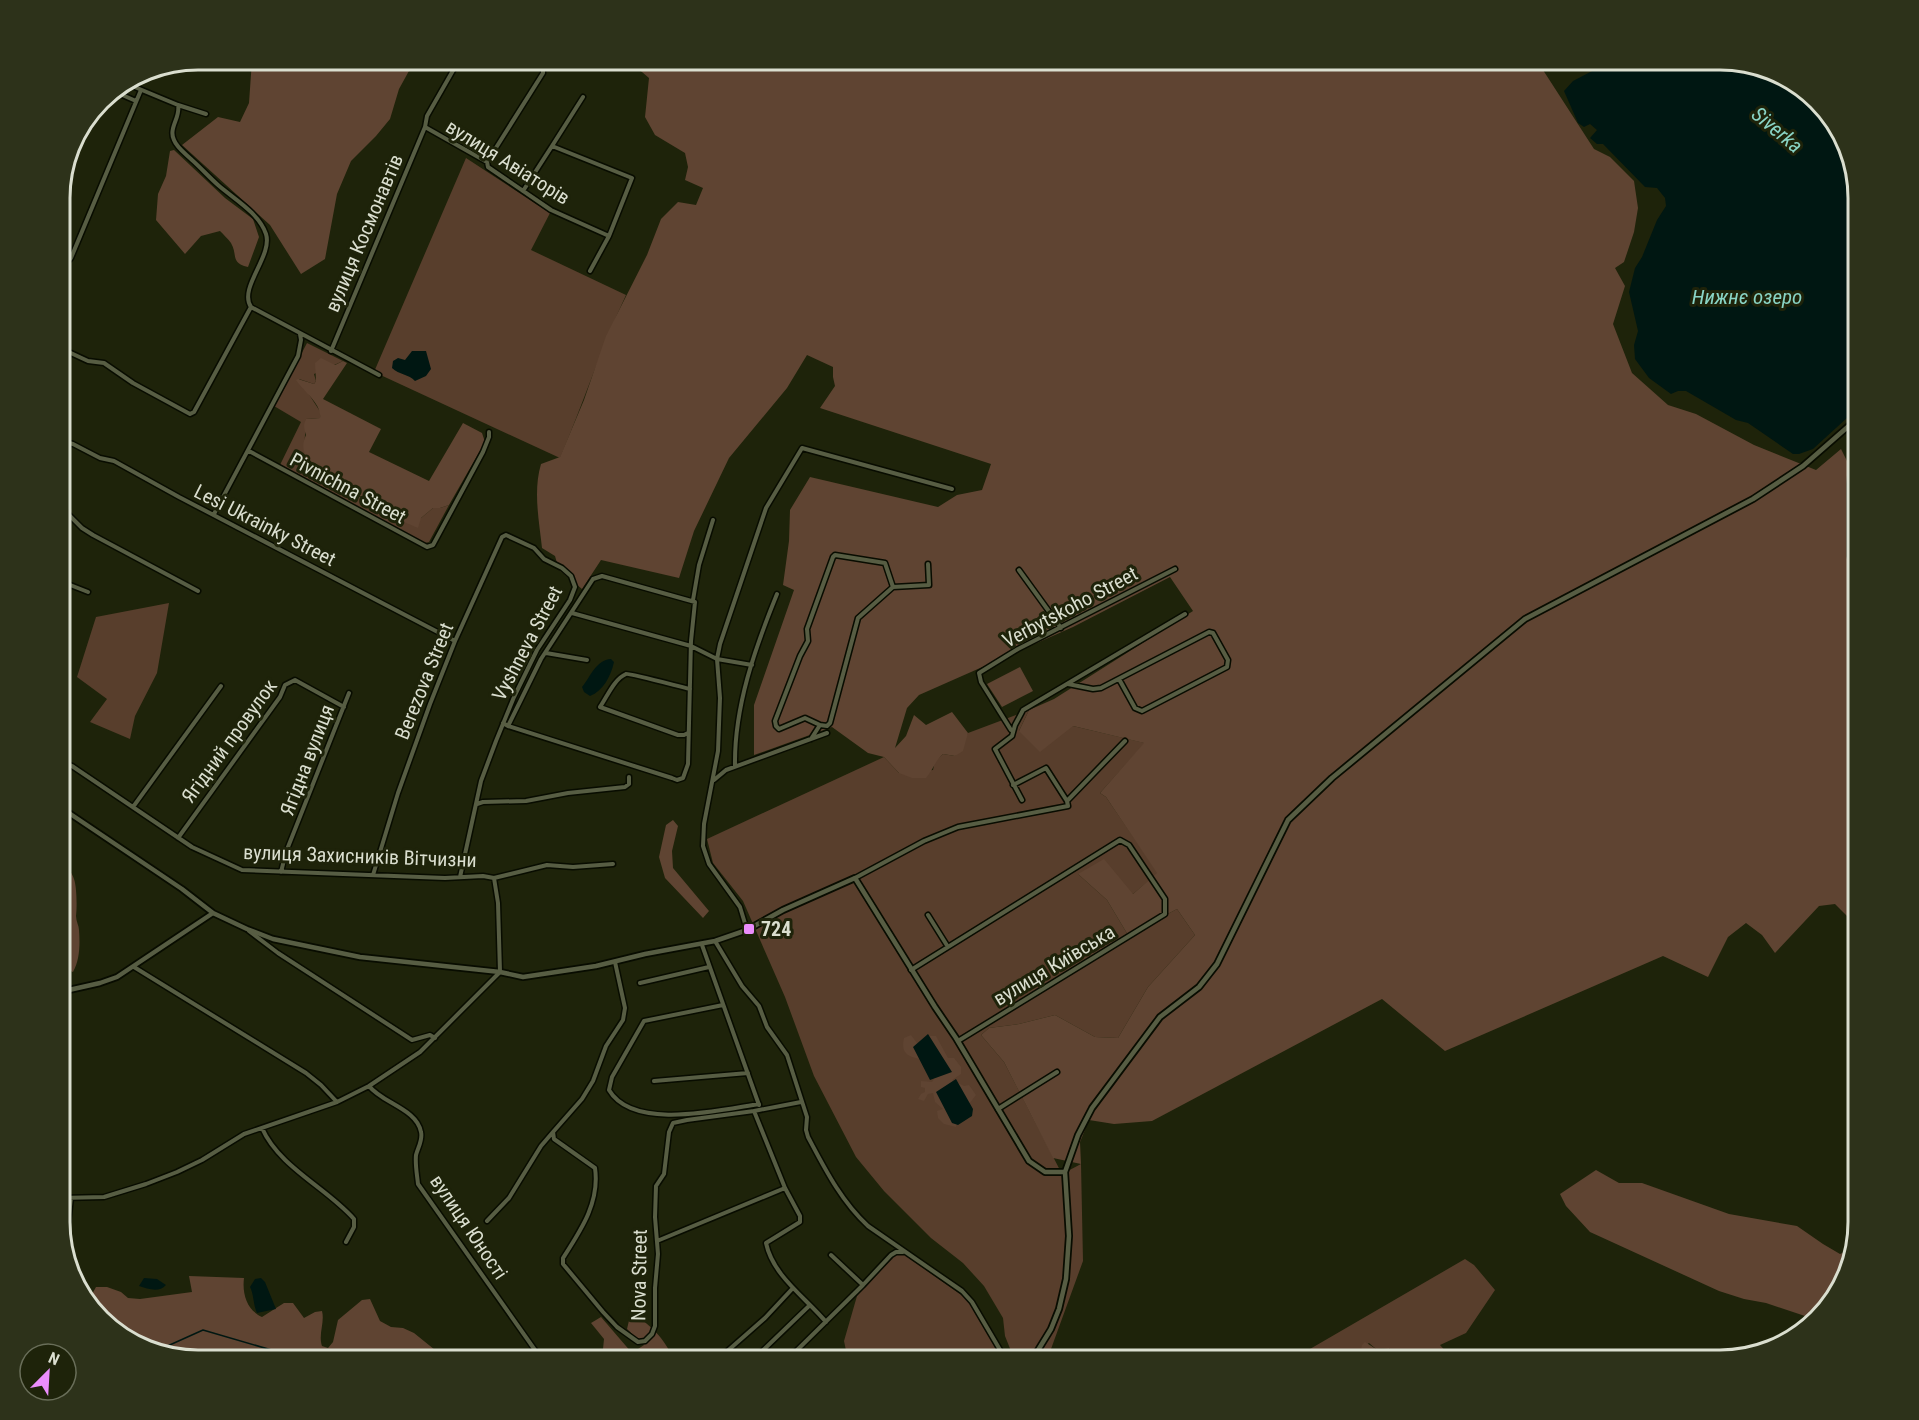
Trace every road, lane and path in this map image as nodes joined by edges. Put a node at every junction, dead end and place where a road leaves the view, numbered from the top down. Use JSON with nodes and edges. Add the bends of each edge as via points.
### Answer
{"nodes":[{"id":1,"x":453,"y":71,"type":"edge"},
{"id":2,"x":543,"y":71,"type":"edge"},
{"id":3,"x":135,"y":88,"type":"edge"},
{"id":4,"x":141,"y":90,"type":"junction"},
{"id":5,"x":123,"y":95,"type":"edge"},
{"id":6,"x":583,"y":97,"type":"dead end"},
{"id":7,"x":136,"y":101,"type":"junction"},
{"id":8,"x":178,"y":105,"type":"junction"},
{"id":9,"x":206,"y":114,"type":"dead end"},
{"id":10,"x":425,"y":127,"type":"junction"},
{"id":11,"x":552,"y":146,"type":"junction"},
{"id":12,"x":487,"y":162,"type":"junction"},
{"id":13,"x":523,"y":191,"type":"junction"},
{"id":14,"x":609,"y":236,"type":"junction"},
{"id":15,"x":71,"y":258,"type":"edge"},
{"id":16,"x":590,"y":271,"type":"dead end"},
{"id":17,"x":251,"y":307,"type":"junction"},
{"id":18,"x":300,"y":334,"type":"junction"},
{"id":19,"x":331,"y":351,"type":"junction"},
{"id":20,"x":71,"y":353,"type":"edge"},
{"id":21,"x":379,"y":375,"type":"dead end"},
{"id":22,"x":1848,"y":427,"type":"edge"},
{"id":23,"x":489,"y":432,"type":"dead end"},
{"id":24,"x":71,"y":444,"type":"edge"},
{"id":25,"x":249,"y":451,"type":"junction"},
{"id":26,"x":952,"y":489,"type":"dead end"},
{"id":27,"x":214,"y":514,"type":"junction"},
{"id":28,"x":71,"y":517,"type":"edge"},
{"id":29,"x":713,"y":520,"type":"dead end"},
{"id":30,"x":534,"y":548,"type":"joint"},
{"id":31,"x":928,"y":564,"type":"dead end"},
{"id":32,"x":1175,"y":569,"type":"dead end"},
{"id":33,"x":1019,"y":570,"type":"dead end"},
{"id":34,"x":71,"y":585,"type":"edge"},
{"id":35,"x":893,"y":587,"type":"junction"},
{"id":36,"x":198,"y":591,"type":"dead end"},
{"id":37,"x":88,"y":592,"type":"dead end"},
{"id":38,"x":777,"y":594,"type":"dead end"},
{"id":39,"x":693,"y":600,"type":"junction"},
{"id":40,"x":572,"y":613,"type":"junction"},
{"id":41,"x":1185,"y":614,"type":"dead end"},
{"id":42,"x":1061,"y":628,"type":"junction"},
{"id":43,"x":455,"y":641,"type":"junction"},
{"id":44,"x":692,"y":646,"type":"junction"},
{"id":45,"x":546,"y":653,"type":"junction"},
{"id":46,"x":717,"y":659,"type":"junction"},
{"id":47,"x":587,"y":660,"type":"dead end"},
{"id":48,"x":752,"y":665,"type":"junction"},
{"id":49,"x":1119,"y":679,"type":"junction"},
{"id":50,"x":1068,"y":684,"type":"junction"},
{"id":51,"x":220,"y":686,"type":"dead end"},
{"id":52,"x":690,"y":689,"type":"junction"},
{"id":53,"x":349,"y":693,"type":"dead end"},
{"id":54,"x":344,"y":707,"type":"junction"},
{"id":55,"x":503,"y":723,"type":"junction"},
{"id":56,"x":820,"y":725,"type":"junction"},
{"id":57,"x":508,"y":726,"type":"junction"},
{"id":58,"x":1014,"y":729,"type":"junction"},
{"id":59,"x":689,"y":733,"type":"junction"},
{"id":60,"x":827,"y":733,"type":"dead end"},
{"id":61,"x":811,"y":739,"type":"junction"},
{"id":62,"x":1125,"y":741,"type":"dead end"},
{"id":63,"x":71,"y":766,"type":"edge"},
{"id":64,"x":735,"y":766,"type":"junction"},
{"id":65,"x":629,"y":777,"type":"dead end"},
{"id":66,"x":714,"y":780,"type":"junction"},
{"id":67,"x":1013,"y":785,"type":"junction"},
{"id":68,"x":1022,"y":800,"type":"dead end"},
{"id":69,"x":1067,"y":801,"type":"junction"},
{"id":70,"x":477,"y":804,"type":"junction"},
{"id":71,"x":133,"y":807,"type":"junction"},
{"id":72,"x":71,"y":814,"type":"edge"},
{"id":73,"x":178,"y":838,"type":"junction"},
{"id":74,"x":613,"y":864,"type":"dead end"},
{"id":75,"x":281,"y":872,"type":"junction"},
{"id":76,"x":373,"y":875,"type":"junction"},
{"id":77,"x":460,"y":877,"type":"junction"},
{"id":78,"x":494,"y":878,"type":"junction"},
{"id":79,"x":855,"y":878,"type":"junction"},
{"id":80,"x":213,"y":913,"type":"junction"},
{"id":81,"x":928,"y":915,"type":"dead end"},
{"id":82,"x":247,"y":929,"type":"junction"},
{"id":83,"x":747,"y":930,"type":"junction"},
{"id":84,"x":715,"y":941,"type":"junction"},
{"id":85,"x":702,"y":945,"type":"junction"},
{"id":86,"x":948,"y":947,"type":"junction"},
{"id":87,"x":615,"y":962,"type":"junction"},
{"id":88,"x":134,"y":967,"type":"junction"},
{"id":89,"x":709,"y":967,"type":"junction"},
{"id":90,"x":911,"y":970,"type":"junction"},
{"id":91,"x":500,"y":972,"type":"junction"},
{"id":92,"x":639,"y":983,"type":"dead end"},
{"id":93,"x":71,"y":990,"type":"edge"},
{"id":94,"x":723,"y":1005,"type":"junction"},
{"id":95,"x":435,"y":1038,"type":"junction"},
{"id":96,"x":958,"y":1041,"type":"junction"},
{"id":97,"x":1057,"y":1072,"type":"dead end"},
{"id":98,"x":748,"y":1073,"type":"junction"},
{"id":99,"x":654,"y":1081,"type":"dead end"},
{"id":100,"x":369,"y":1086,"type":"junction"},
{"id":101,"x":337,"y":1102,"type":"junction"},
{"id":102,"x":801,"y":1102,"type":"junction"},
{"id":103,"x":759,"y":1104,"type":"junction"},
{"id":104,"x":998,"y":1109,"type":"junction"},
{"id":105,"x":761,"y":1110,"type":"junction"},
{"id":106,"x":754,"y":1111,"type":"junction"},
{"id":107,"x":262,"y":1128,"type":"junction"},
{"id":108,"x":553,"y":1132,"type":"junction"},
{"id":109,"x":1065,"y":1172,"type":"junction"},
{"id":110,"x":785,"y":1188,"type":"junction"},
{"id":111,"x":71,"y":1198,"type":"edge"},
{"id":112,"x":488,"y":1221,"type":"dead end"},
{"id":113,"x":657,"y":1241,"type":"junction"},
{"id":114,"x":346,"y":1242,"type":"dead end"},
{"id":115,"x":904,"y":1252,"type":"junction"},
{"id":116,"x":831,"y":1255,"type":"dead end"},
{"id":117,"x":863,"y":1286,"type":"junction"},
{"id":118,"x":793,"y":1288,"type":"junction"},
{"id":119,"x":810,"y":1305,"type":"junction"},
{"id":120,"x":826,"y":1322,"type":"junction"},
{"id":121,"x":535,"y":1350,"type":"edge"},
{"id":122,"x":729,"y":1350,"type":"edge"},
{"id":123,"x":763,"y":1350,"type":"edge"},
{"id":124,"x":798,"y":1350,"type":"edge"},
{"id":125,"x":1000,"y":1350,"type":"edge"},
{"id":126,"x":1038,"y":1350,"type":"edge"}],
"edges":[{"from":1,"to":10,"type":"street","name":"вулиця Космонавтів","via":[[427,116]]},
{"from":2,"to":12,"type":"street"},
{"from":3,"to":4,"type":"street"},
{"from":4,"to":7,"type":"street"},
{"from":4,"to":8,"type":"street"},
{"from":5,"to":7,"type":"street"},
{"from":6,"to":11,"type":"street"},
{"from":7,"to":15,"type":"street"},
{"from":8,"to":9,"type":"street"},
{"from":8,"to":17,"type":"street","via":[[172,133],[175,143],[256,218],[267,236],[267,246],[248,293]]},
{"from":10,"to":12,"type":"street","name":"вулиця Авіаторів"},
{"from":10,"to":19,"type":"street","name":"вулиця Космонавтів"},
{"from":11,"to":13,"type":"street"},
{"from":11,"to":14,"type":"street","via":[[632,178]]},
{"from":12,"to":13,"type":"street","name":"вулиця Авіаторів","via":[[488,167]]},
{"from":13,"to":14,"type":"street","name":"вулиця Авіаторів","via":[[551,210]]},
{"from":14,"to":16,"type":"street"},
{"from":17,"to":18,"type":"street"},
{"from":17,"to":20,"type":"street","via":[[190,414],[104,363]]},
{"from":18,"to":19,"type":"street"},
{"from":18,"to":25,"type":"street","via":[[300,352]]},
{"from":19,"to":21,"type":"street"},
{"from":22,"to":109,"type":"street","via":[[1803,466],[1753,499],[1525,619],[1309,798],[1288,820],[1217,964],[1199,987],[1160,1017],[1104,1091],[1078,1134]]},
{"from":23,"to":25,"type":"street","name":"Pivnichna Street","via":[[483,452],[433,545],[428,547]]},
{"from":24,"to":27,"type":"street","name":"Lesi Ukrainky Street","via":[[114,461]]},
{"from":25,"to":27,"type":"street"},
{"from":26,"to":46,"type":"street","via":[[802,448],[766,508]]},
{"from":27,"to":43,"type":"street","name":"Lesi Ukrainky Street"},
{"from":28,"to":36,"type":"street","via":[[93,536]]},
{"from":29,"to":39,"type":"street"},
{"from":30,"to":43,"type":"street","name":"Berezova Street","via":[[506,535],[502,537]]},
{"from":30,"to":55,"type":"street","name":"Vyshneva Street","via":[[572,576],[575,587],[537,650]]},
{"from":31,"to":35,"type":"street","via":[[929,585]]},
{"from":32,"to":42,"type":"street","name":"Verbytskoho Street"},
{"from":33,"to":42,"type":"street"},
{"from":34,"to":37,"type":"street"},
{"from":35,"to":56,"type":"street","via":[[858,618],[830,723]]},
{"from":35,"to":56,"type":"street","via":[[885,563],[833,557],[807,629],[808,641],[776,721],[779,729],[805,718]]},
{"from":38,"to":48,"type":"street"},
{"from":39,"to":40,"type":"street","via":[[602,576],[590,582]]},
{"from":39,"to":44,"type":"street"},
{"from":40,"to":44,"type":"street"},
{"from":40,"to":45,"type":"street"},
{"from":41,"to":50,"type":"street"},
{"from":42,"to":58,"type":"street","name":"Verbytskoho Street","via":[[979,673],[981,682],[1011,730]]},
{"from":43,"to":76,"type":"street","name":"Berezova Street","via":[[411,754]]},
{"from":44,"to":46,"type":"street"},
{"from":44,"to":52,"type":"street"},
{"from":45,"to":47,"type":"street"},
{"from":45,"to":57,"type":"street","via":[[532,673]]},
{"from":46,"to":48,"type":"street"},
{"from":46,"to":66,"type":"street","via":[[720,698]]},
{"from":48,"to":64,"type":"street","via":[[739,715]]},
{"from":49,"to":49,"type":"street","via":[[1209,632],[1228,660],[1227,667],[1142,711],[1135,708]]},
{"from":49,"to":50,"type":"street","via":[[1093,689]]},
{"from":50,"to":58,"type":"street","via":[[1023,710]]},
{"from":51,"to":71,"type":"street"},
{"from":52,"to":59,"type":"street"},
{"from":52,"to":59,"type":"street","via":[[630,673],[617,681],[600,707],[678,735]]},
{"from":53,"to":54,"type":"street","name":"Ягідна вулиця"},
{"from":54,"to":73,"type":"street","name":"Ягідний провулок","via":[[295,680],[285,685]]},
{"from":54,"to":75,"type":"street","name":"Ягідна вулиця"},
{"from":55,"to":57,"type":"street"},
{"from":55,"to":70,"type":"street","name":"Vyshneva Street","via":[[481,781]]},
{"from":56,"to":61,"type":"street"},
{"from":57,"to":59,"type":"street","via":[[677,780],[683,778],[688,764]]},
{"from":58,"to":67,"type":"street","via":[[1012,736],[995,749]]},
{"from":60,"to":61,"type":"street"},
{"from":61,"to":64,"type":"street"},
{"from":62,"to":69,"type":"street"},
{"from":63,"to":71,"type":"street","name":"вулиця Захисників Вітчизни"},
{"from":64,"to":66,"type":"street"},
{"from":65,"to":70,"type":"street","via":[[625,787]]},
{"from":66,"to":83,"type":"street","via":[[703,832],[705,855],[740,907]]},
{"from":67,"to":68,"type":"street"},
{"from":67,"to":69,"type":"street","via":[[1046,768]]},
{"from":69,"to":79,"type":"street","via":[[1068,806],[958,827]]},
{"from":70,"to":77,"type":"street","name":"Vyshneva Street"},
{"from":71,"to":73,"type":"street","name":"вулиця Захисників Вітчизни"},
{"from":72,"to":80,"type":"street"},
{"from":73,"to":75,"type":"street","name":"вулиця Захисників Вітчизни","via":[[242,870]]},
{"from":74,"to":78,"type":"street","name":"вулиця Захисників Вітчизни","via":[[547,865]]},
{"from":75,"to":76,"type":"street","name":"вулиця Захисників Вітчизни"},
{"from":76,"to":77,"type":"street","name":"вулиця Захисників Вітчизни"},
{"from":77,"to":78,"type":"street","name":"вулиця Захисників Вітчизни"},
{"from":78,"to":91,"type":"street","name":"вулиця Захисників Вітчизни"},
{"from":79,"to":83,"type":"street"},
{"from":79,"to":90,"type":"street"},
{"from":80,"to":82,"type":"street"},
{"from":80,"to":88,"type":"street"},
{"from":81,"to":86,"type":"street"},
{"from":82,"to":91,"type":"street","via":[[273,939],[360,957]]},
{"from":82,"to":95,"type":"street","via":[[412,1040],[430,1035]]},
{"from":83,"to":84,"type":"street"},
{"from":84,"to":85,"type":"street"},
{"from":84,"to":102,"type":"street","via":[[787,1055]]},
{"from":85,"to":87,"type":"street"},
{"from":85,"to":89,"type":"street"},
{"from":86,"to":90,"type":"street"},
{"from":86,"to":96,"type":"street","name":"вулиця Київська","via":[[1120,840],[1129,845],[1165,899],[1165,914]]},
{"from":87,"to":91,"type":"street","via":[[523,977]]},
{"from":87,"to":108,"type":"street","via":[[626,1008],[623,1020],[606,1046],[582,1099]]},
{"from":88,"to":93,"type":"street","via":[[117,977]]},
{"from":88,"to":101,"type":"street","via":[[306,1073]]},
{"from":89,"to":92,"type":"street"},
{"from":89,"to":94,"type":"street"},
{"from":90,"to":96,"type":"street"},
{"from":91,"to":95,"type":"street"},
{"from":94,"to":98,"type":"street"},
{"from":94,"to":103,"type":"street","via":[[644,1021],[612,1077],[609,1090],[625,1107],[679,1116]]},
{"from":95,"to":100,"type":"street"},
{"from":96,"to":104,"type":"street"},
{"from":97,"to":104,"type":"street"},
{"from":98,"to":99,"type":"street"},
{"from":98,"to":103,"type":"street"},
{"from":100,"to":101,"type":"street"},
{"from":100,"to":121,"type":"street","name":"вулиця Юності","via":[[375,1094],[406,1112],[421,1128],[416,1155],[418,1184]]},
{"from":101,"to":107,"type":"street"},
{"from":102,"to":105,"type":"street"},
{"from":102,"to":115,"type":"street","via":[[808,1137],[834,1185],[857,1216]]},
{"from":103,"to":105,"type":"street"},
{"from":104,"to":109,"type":"street","via":[[1029,1161],[1045,1172]]},
{"from":105,"to":106,"type":"street"},
{"from":106,"to":110,"type":"street"},
{"from":106,"to":113,"type":"street","name":"Nova Street","via":[[673,1123],[664,1174],[656,1186]]},
{"from":107,"to":111,"type":"street","via":[[156,1180],[104,1197]]},
{"from":107,"to":114,"type":"street","via":[[273,1147],[354,1219]]},
{"from":108,"to":112,"type":"street","via":[[509,1198]]},
{"from":108,"to":113,"type":"street","name":"Nova Street","via":[[554,1139],[595,1168],[596,1176],[592,1208],[563,1264],[617,1327],[638,1341],[645,1341],[655,1326]]},
{"from":109,"to":126,"type":"street","via":[[1069,1236],[1065,1279],[1059,1309]]},
{"from":110,"to":113,"type":"street"},
{"from":110,"to":118,"type":"street","via":[[800,1222],[766,1243],[768,1254]]},
{"from":115,"to":117,"type":"street","via":[[891,1255]]},
{"from":115,"to":125,"type":"street","via":[[962,1291]]},
{"from":116,"to":117,"type":"street"},
{"from":117,"to":120,"type":"street"},
{"from":118,"to":119,"type":"street"},
{"from":118,"to":122,"type":"street"},
{"from":119,"to":120,"type":"street"},
{"from":119,"to":123,"type":"street"},
{"from":120,"to":124,"type":"street"}]}
